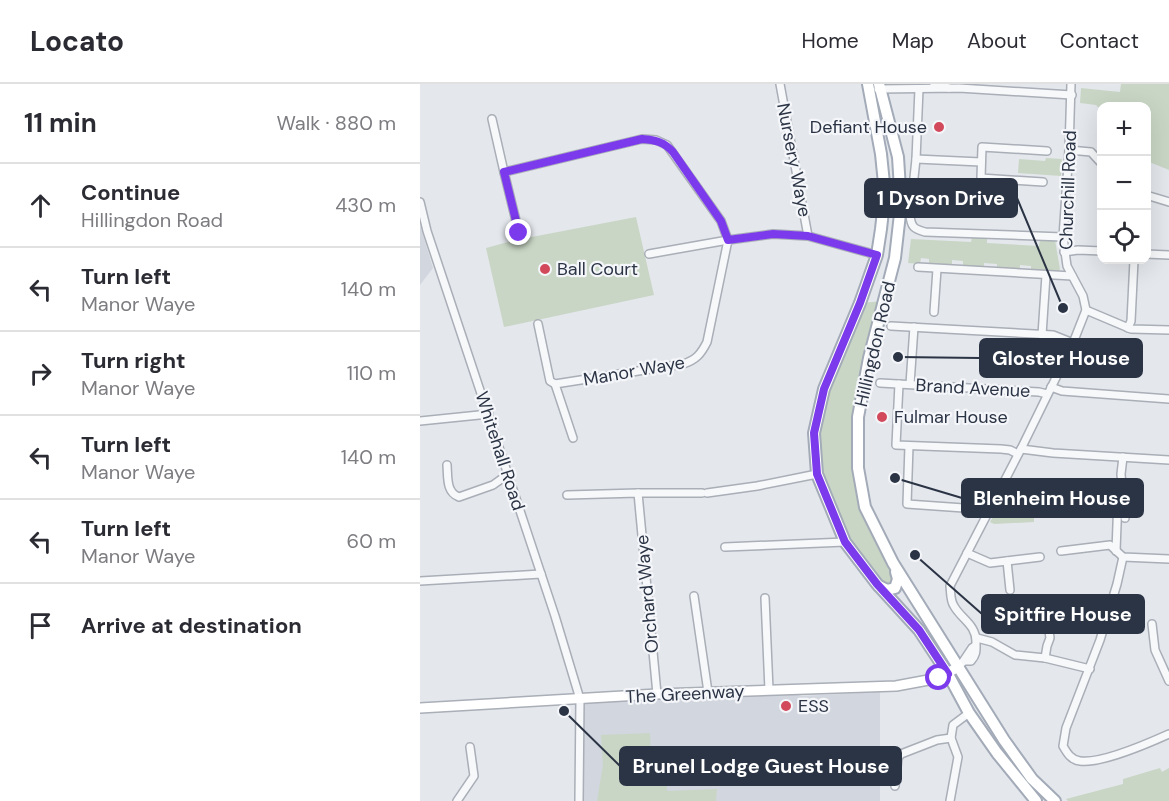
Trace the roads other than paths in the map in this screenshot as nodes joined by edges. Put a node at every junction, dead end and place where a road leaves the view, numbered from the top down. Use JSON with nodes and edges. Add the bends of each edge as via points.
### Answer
{"nodes":[{"id":1,"x":780,"y":84,"type":"edge"},
{"id":2,"x":934,"y":84,"type":"edge"},
{"id":3,"x":1071,"y":84,"type":"edge"},
{"id":4,"x":874,"y":87,"type":"edge"},
{"id":5,"x":949,"y":88,"type":"junction"},
{"id":6,"x":919,"y":89,"type":"junction"},
{"id":7,"x":1072,"y":95,"type":"junction"},
{"id":8,"x":492,"y":119,"type":"dead end"},
{"id":9,"x":1069,"y":150,"type":"junction"},
{"id":10,"x":1047,"y":151,"type":"dead end"},
{"id":11,"x":916,"y":159,"type":"junction"},
{"id":12,"x":1097,"y":159,"type":"edge"},
{"id":13,"x":981,"y":162,"type":"junction"},
{"id":14,"x":504,"y":172,"type":"junction"},
{"id":15,"x":1043,"y":182,"type":"dead end"},
{"id":16,"x":1151,"y":197,"type":"edge"},
{"id":17,"x":420,"y":202,"type":"edge"},
{"id":18,"x":1169,"y":202,"type":"edge"},
{"id":19,"x":519,"y":233,"type":"dead end"},
{"id":20,"x":808,"y":236,"type":"junction"},
{"id":21,"x":1063,"y":237,"type":"junction"},
{"id":22,"x":728,"y":240,"type":"junction"},
{"id":23,"x":1097,"y":251,"type":"edge"},
{"id":24,"x":1064,"y":252,"type":"junction"},
{"id":25,"x":649,"y":254,"type":"dead end"},
{"id":26,"x":1151,"y":254,"type":"edge"},
{"id":27,"x":877,"y":255,"type":"junction"},
{"id":28,"x":1169,"y":255,"type":"edge"},
{"id":29,"x":1134,"y":264,"type":"edge"},
{"id":30,"x":918,"y":267,"type":"dead end"},
{"id":31,"x":937,"y":269,"type":"junction"},
{"id":32,"x":1046,"y":275,"type":"junction"},
{"id":33,"x":1072,"y":276,"type":"junction"},
{"id":34,"x":1086,"y":310,"type":"junction"},
{"id":35,"x":934,"y":312,"type":"dead end"},
{"id":36,"x":538,"y":324,"type":"dead end"},
{"id":37,"x":891,"y":326,"type":"dead end"},
{"id":38,"x":914,"y":327,"type":"junction"},
{"id":39,"x":1128,"y":328,"type":"junction"},
{"id":40,"x":1169,"y":330,"type":"edge"},
{"id":41,"x":1042,"y":334,"type":"junction"},
{"id":42,"x":1073,"y":343,"type":"junction"},
{"id":43,"x":880,"y":383,"type":"dead end"},
{"id":44,"x":555,"y":384,"type":"junction"},
{"id":45,"x":899,"y":384,"type":"junction"},
{"id":46,"x":910,"y":384,"type":"junction"},
{"id":47,"x":1049,"y":391,"type":"junction"},
{"id":48,"x":1169,"y":399,"type":"edge"},
{"id":49,"x":489,"y":414,"type":"junction"},
{"id":50,"x":420,"y":421,"type":"edge"},
{"id":51,"x":573,"y":438,"type":"dead end"},
{"id":52,"x":909,"y":446,"type":"junction"},
{"id":53,"x":1020,"y":451,"type":"junction"},
{"id":54,"x":1123,"y":457,"type":"junction"},
{"id":55,"x":1169,"y":460,"type":"edge"},
{"id":56,"x":447,"y":465,"type":"dead end"},
{"id":57,"x":817,"y":474,"type":"junction"},
{"id":58,"x":507,"y":475,"type":"junction"},
{"id":59,"x":638,"y":493,"type":"junction"},
{"id":60,"x":567,"y":495,"type":"dead end"},
{"id":61,"x":1118,"y":498,"type":"dead end"},
{"id":62,"x":988,"y":512,"type":"junction"},
{"id":63,"x":1125,"y":518,"type":"dead end"},
{"id":64,"x":845,"y":542,"type":"junction"},
{"id":65,"x":725,"y":547,"type":"dead end"},
{"id":66,"x":1116,"y":550,"type":"junction"},
{"id":67,"x":1061,"y":551,"type":"dead end"},
{"id":68,"x":967,"y":553,"type":"junction"},
{"id":69,"x":1041,"y":557,"type":"dead end"},
{"id":70,"x":1123,"y":557,"type":"junction"},
{"id":71,"x":1169,"y":559,"type":"edge"},
{"id":72,"x":1007,"y":561,"type":"junction"},
{"id":73,"x":893,"y":563,"type":"junction"},
{"id":74,"x":541,"y":574,"type":"junction"},
{"id":75,"x":420,"y":582,"type":"edge"},
{"id":76,"x":877,"y":584,"type":"junction"},
{"id":77,"x":1010,"y":590,"type":"dead end"},
{"id":78,"x":694,"y":596,"type":"dead end"},
{"id":79,"x":765,"y":598,"type":"dead end"},
{"id":80,"x":1045,"y":601,"type":"dead end"},
{"id":81,"x":1152,"y":624,"type":"dead end"},
{"id":82,"x":976,"y":642,"type":"junction"},
{"id":83,"x":1045,"y":658,"type":"junction"},
{"id":84,"x":961,"y":664,"type":"junction"},
{"id":85,"x":1090,"y":669,"type":"junction"},
{"id":86,"x":948,"y":674,"type":"junction"},
{"id":87,"x":1169,"y":681,"type":"edge"},
{"id":88,"x":769,"y":690,"type":"junction"},
{"id":89,"x":708,"y":692,"type":"junction"},
{"id":90,"x":657,"y":694,"type":"junction"},
{"id":91,"x":580,"y":699,"type":"junction"},
{"id":92,"x":420,"y":708,"type":"edge"},
{"id":93,"x":969,"y":713,"type":"junction"},
{"id":94,"x":1169,"y":734,"type":"edge"},
{"id":95,"x":951,"y":738,"type":"junction"},
{"id":96,"x":470,"y":747,"type":"dead end"},
{"id":97,"x":895,"y":786,"type":"dead end"},
{"id":98,"x":1050,"y":800,"type":"edge"},
{"id":99,"x":456,"y":801,"type":"edge"},
{"id":100,"x":579,"y":801,"type":"edge"},
{"id":101,"x":950,"y":801,"type":"edge"},
{"id":102,"x":1036,"y":801,"type":"edge"}],
"edges":[{"from":1,"to":20,"type":"street","name":"Nursery Waye"},
{"from":2,"to":5,"type":"street"},
{"from":3,"to":7,"type":"street","name":"Churchill Road"},
{"from":4,"to":6,"type":"street"},
{"from":4,"to":27,"type":"main road","name":"Hillingdon Road","via":[[885,193]]},
{"from":4,"to":73,"type":"main road","name":"Hillingdon Road","via":[[898,157],[901,205],[895,258],[858,417],[858,468],[865,507]]},
{"from":5,"to":6,"type":"street"},
{"from":5,"to":7,"type":"street"},
{"from":6,"to":11,"type":"street"},
{"from":7,"to":9,"type":"street","name":"Churchill Road"},
{"from":8,"to":14,"type":"street"},
{"from":9,"to":12,"type":"street","via":[[1091,152]]},
{"from":9,"to":21,"type":"street","name":"Churchill Road"},
{"from":10,"to":13,"type":"street","via":[[982,147]]},
{"from":11,"to":13,"type":"street"},
{"from":11,"to":21,"type":"street","via":[[910,215],[915,230]]},
{"from":13,"to":15,"type":"street","via":[[981,178]]},
{"from":14,"to":19,"type":"street"},
{"from":14,"to":22,"type":"street","via":[[642,139],[656,140],[673,152],[721,221]]},
{"from":16,"to":18,"type":"street"},
{"from":17,"to":49,"type":"street","name":"Whitehall Road"},
{"from":20,"to":22,"type":"street","via":[[773,234]]},
{"from":20,"to":27,"type":"street"},
{"from":21,"to":24,"type":"street","name":"Churchill Road"},
{"from":22,"to":25,"type":"street"},
{"from":22,"to":44,"type":"street","name":"Manor Waye","via":[[707,342],[693,361]]},
{"from":23,"to":24,"type":"street"},
{"from":24,"to":33,"type":"street","name":"Churchill Road"},
{"from":26,"to":28,"type":"street"},
{"from":27,"to":57,"type":"main road","name":"Hillingdon Road","via":[[824,389],[814,433]]},
{"from":29,"to":39,"type":"street"},
{"from":30,"to":31,"type":"street"},
{"from":31,"to":32,"type":"street"},
{"from":31,"to":35,"type":"street"},
{"from":32,"to":33,"type":"street"},
{"from":32,"to":41,"type":"street"},
{"from":33,"to":34,"type":"street","name":"Churchill Road"},
{"from":34,"to":39,"type":"street"},
{"from":34,"to":42,"type":"street"},
{"from":36,"to":44,"type":"street","name":"Manor Waye","via":[[550,381]]},
{"from":37,"to":38,"type":"street"},
{"from":38,"to":41,"type":"street"},
{"from":38,"to":46,"type":"street"},
{"from":39,"to":40,"type":"street"},
{"from":41,"to":42,"type":"street"},
{"from":42,"to":47,"type":"street"},
{"from":43,"to":45,"type":"street","name":"Brand Avenue"},
{"from":44,"to":51,"type":"street","name":"Manor Waye"},
{"from":45,"to":46,"type":"street","name":"Brand Avenue"},
{"from":45,"to":52,"type":"street","name":"Brand Avenue","via":[[896,445]]},
{"from":46,"to":47,"type":"street","name":"Brand Avenue"},
{"from":47,"to":48,"type":"street","name":"Brand Avenue"},
{"from":47,"to":53,"type":"street"},
{"from":49,"to":50,"type":"street"},
{"from":49,"to":58,"type":"street","name":"Whitehall Road"},
{"from":52,"to":53,"type":"street"},
{"from":52,"to":62,"type":"street","via":[[907,504]]},
{"from":53,"to":54,"type":"street"},
{"from":53,"to":62,"type":"street"},
{"from":54,"to":55,"type":"street"},
{"from":54,"to":63,"type":"street"},
{"from":56,"to":58,"type":"street","via":[[449,489],[459,497],[493,485]]},
{"from":57,"to":59,"type":"street","via":[[724,492]]},
{"from":57,"to":64,"type":"main road","name":"Hillingdon Road"},
{"from":58,"to":74,"type":"street","name":"Whitehall Road"},
{"from":59,"to":60,"type":"street"},
{"from":59,"to":90,"type":"street","name":"Orchard Waye"},
{"from":61,"to":66,"type":"street"},
{"from":62,"to":68,"type":"street"},
{"from":64,"to":65,"type":"street"},
{"from":64,"to":76,"type":"main road","name":"Hillingdon Road"},
{"from":66,"to":67,"type":"street","via":[[1110,545]]},
{"from":66,"to":70,"type":"street"},
{"from":68,"to":72,"type":"street","via":[[990,563]]},
{"from":68,"to":82,"type":"street","via":[[950,586],[954,607],[972,627]]},
{"from":69,"to":72,"type":"street"},
{"from":70,"to":71,"type":"street"},
{"from":70,"to":85,"type":"street"},
{"from":72,"to":77,"type":"street"},
{"from":73,"to":76,"type":"main road","via":[[898,579],[895,588],[887,590]]},
{"from":73,"to":84,"type":"main road","name":"Hillingdon Road"},
{"from":74,"to":75,"type":"street"},
{"from":74,"to":91,"type":"street","name":"Whitehall Road"},
{"from":76,"to":86,"type":"main road","name":"Hillingdon Road","via":[[919,630]]},
{"from":78,"to":89,"type":"street"},
{"from":79,"to":88,"type":"street"},
{"from":80,"to":83,"type":"street","via":[[1050,638]]},
{"from":81,"to":87,"type":"street","via":[[1155,650]]},
{"from":82,"to":83,"type":"street","via":[[992,642],[1015,655]]},
{"from":82,"to":84,"type":"street"},
{"from":83,"to":85,"type":"street"},
{"from":84,"to":86,"type":"street","name":"The Greenway"},
{"from":84,"to":98,"type":"main road","name":"Hillingdon Road","via":[[1004,740]]},
{"from":85,"to":94,"type":"street","via":[[1062,742],[1071,758],[1086,761]]},
{"from":86,"to":88,"type":"street","name":"The Greenway","via":[[896,686]]},
{"from":86,"to":93,"type":"main road","name":"Hillingdon Road"},
{"from":88,"to":89,"type":"street","name":"The Greenway"},
{"from":89,"to":90,"type":"street","name":"The Greenway"},
{"from":90,"to":91,"type":"street","name":"The Greenway"},
{"from":91,"to":92,"type":"street","name":"The Greenway"},
{"from":91,"to":100,"type":"street","name":"Whitehall Road"},
{"from":93,"to":95,"type":"street","via":[[953,724]]},
{"from":93,"to":102,"type":"main road","name":"Hillingdon Road"},
{"from":95,"to":97,"type":"street","via":[[901,754]]},
{"from":95,"to":101,"type":"street","via":[[958,757]]},
{"from":96,"to":99,"type":"street","via":[[474,776]]}]}
